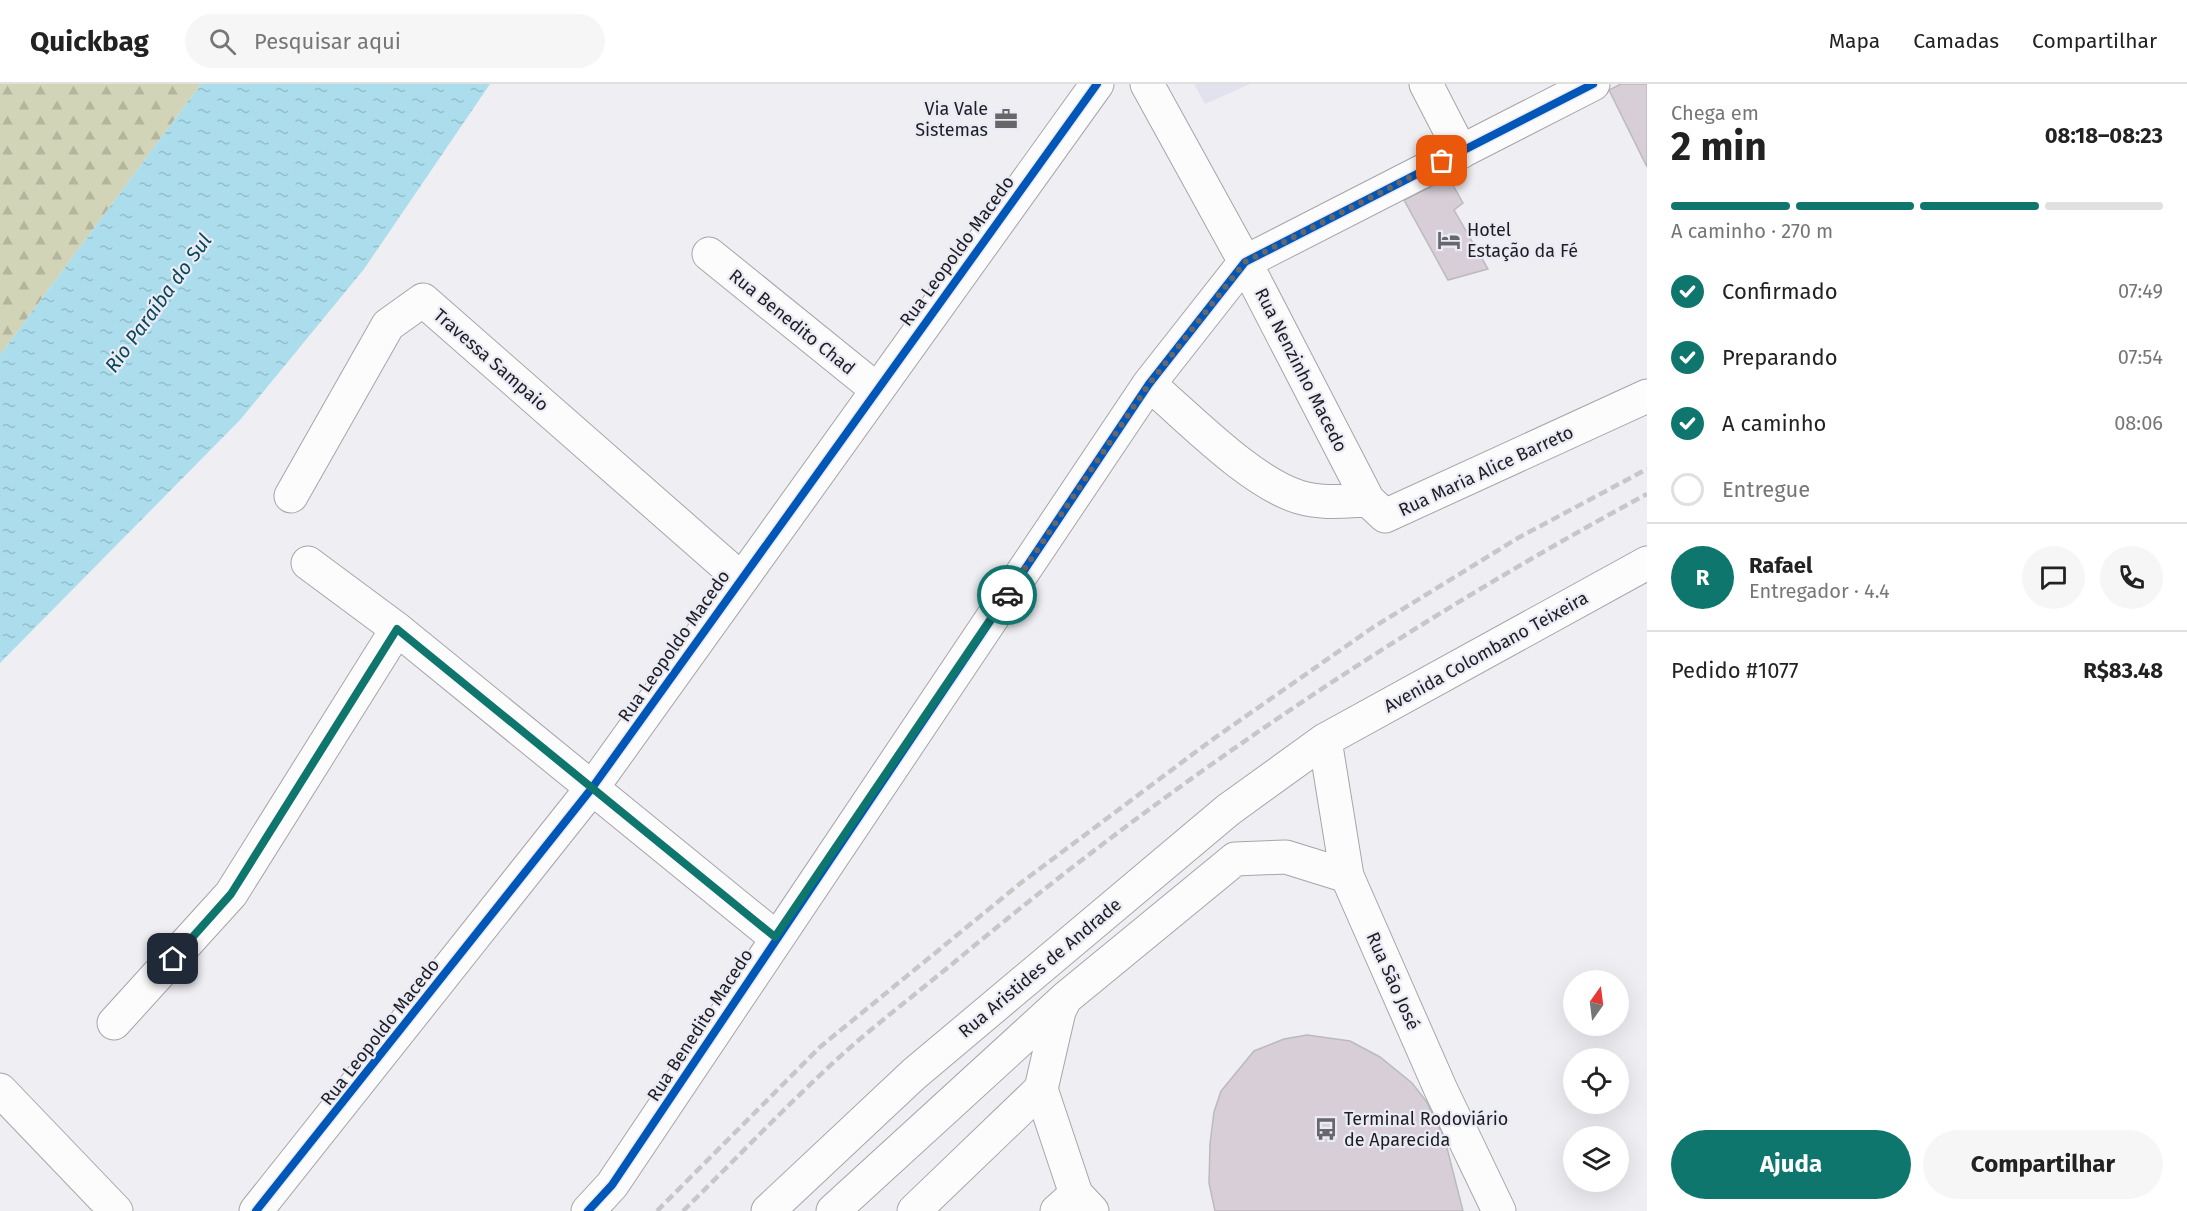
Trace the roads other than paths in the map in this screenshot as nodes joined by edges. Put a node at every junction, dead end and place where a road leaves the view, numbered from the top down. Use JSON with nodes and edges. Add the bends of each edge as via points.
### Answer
{"nodes":[{"id":1,"x":1096,"y":84,"type":"edge"},
{"id":2,"x":1147,"y":84,"type":"edge"},
{"id":3,"x":1426,"y":84,"type":"edge"},
{"id":4,"x":1593,"y":84,"type":"edge"},
{"id":5,"x":1461,"y":152,"type":"junction"},
{"id":6,"x":709,"y":254,"type":"dead end"},
{"id":7,"x":1245,"y":262,"type":"junction"},
{"id":8,"x":1149,"y":384,"type":"junction"},
{"id":9,"x":876,"y":389,"type":"junction"},
{"id":10,"x":1647,"y":396,"type":"edge"},
{"id":11,"x":291,"y":496,"type":"dead end"},
{"id":12,"x":1368,"y":500,"type":"junction"},
{"id":13,"x":308,"y":563,"type":"dead end"},
{"id":14,"x":1647,"y":563,"type":"edge"},
{"id":15,"x":740,"y":578,"type":"junction"},
{"id":16,"x":397,"y":629,"type":"junction"},
{"id":17,"x":1325,"y":740,"type":"junction"},
{"id":18,"x":592,"y":788,"type":"junction"},
{"id":19,"x":1347,"y":876,"type":"junction"},
{"id":20,"x":775,"y":937,"type":"junction"},
{"id":21,"x":1067,"y":997,"type":"junction"},
{"id":22,"x":114,"y":1023,"type":"dead end"},
{"id":23,"x":1041,"y":1089,"type":"junction"},
{"id":24,"x":0,"y":1090,"type":"edge"},
{"id":25,"x":1075,"y":1205,"type":"edge"},
{"id":26,"x":116,"y":1211,"type":"edge"},
{"id":27,"x":256,"y":1211,"type":"edge"},
{"id":28,"x":588,"y":1211,"type":"edge"},
{"id":29,"x":768,"y":1211,"type":"edge"},
{"id":30,"x":833,"y":1211,"type":"edge"},
{"id":31,"x":914,"y":1211,"type":"edge"},
{"id":32,"x":1499,"y":1211,"type":"edge"}],
"edges":[{"from":1,"to":9,"type":"street","name":"Rua Leopoldo Macedo"},
{"from":2,"to":7,"type":"street","name":"Rua Nenzinho Macedo"},
{"from":3,"to":5,"type":"street"},
{"from":4,"to":5,"type":"street"},
{"from":5,"to":7,"type":"street"},
{"from":6,"to":9,"type":"street","name":"Rua Benedito Chad"},
{"from":7,"to":8,"type":"street","name":"Rua Benedito Macedo"},
{"from":7,"to":12,"type":"street","name":"Rua Nenzinho Macedo"},
{"from":8,"to":12,"type":"street","via":[[1277,489],[1328,503]]},
{"from":8,"to":20,"type":"street","name":"Rua Benedito Macedo"},
{"from":9,"to":15,"type":"street","name":"Rua Leopoldo Macedo"},
{"from":10,"to":12,"type":"street","name":"Rua Maria Alice Barreto","via":[[1385,516]]},
{"from":11,"to":15,"type":"street","name":"Travessa Sampaio","via":[[388,325],[423,300]]},
{"from":13,"to":16,"type":"street"},
{"from":14,"to":17,"type":"street","name":"Avenida Colombano Teixeira"},
{"from":15,"to":18,"type":"street","name":"Rua Leopoldo Macedo"},
{"from":16,"to":18,"type":"street"},
{"from":16,"to":22,"type":"street","via":[[231,894]]},
{"from":17,"to":19,"type":"street","name":"Rua São José"},
{"from":17,"to":29,"type":"street","name":"Rua Aristides de Andrade","via":[[1228,810],[922,1066]]},
{"from":18,"to":20,"type":"street"},
{"from":18,"to":27,"type":"street","name":"Rua Leopoldo Macedo"},
{"from":19,"to":21,"type":"street","via":[[1286,857],[1235,859]]},
{"from":19,"to":32,"type":"street","name":"Rua São José"},
{"from":20,"to":28,"type":"street","name":"Rua Benedito Macedo","via":[[612,1185]]},
{"from":21,"to":23,"type":"street","via":[[1059,1011]]},
{"from":21,"to":30,"type":"street"},
{"from":23,"to":25,"type":"street"},
{"from":23,"to":31,"type":"street"},
{"from":24,"to":26,"type":"street"}]}
